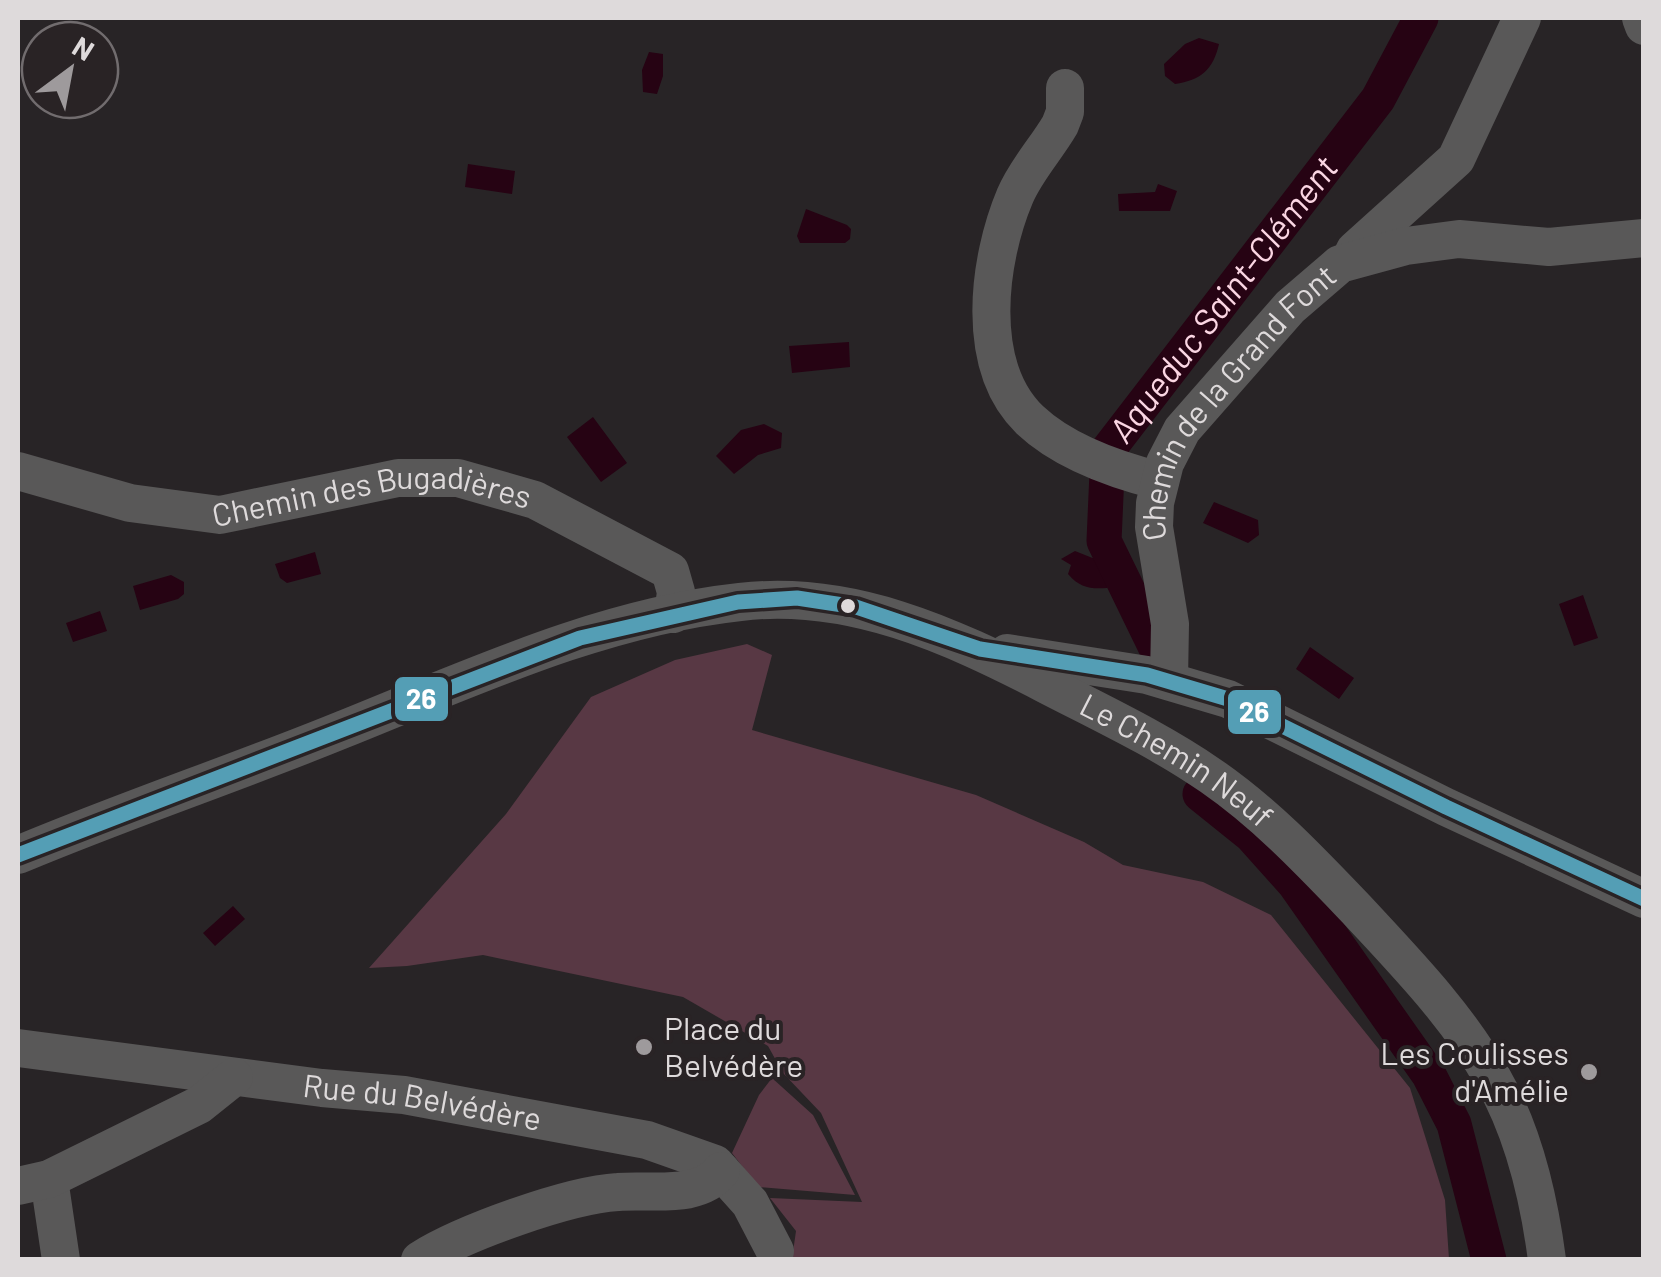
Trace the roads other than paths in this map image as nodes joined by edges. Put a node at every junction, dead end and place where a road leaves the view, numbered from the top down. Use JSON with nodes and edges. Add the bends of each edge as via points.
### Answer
{"nodes":[{"id":1,"x":1522,"y":18,"type":"edge"},
{"id":2,"x":1641,"y":18,"type":"edge"},
{"id":3,"x":1644,"y":26,"type":"edge"},
{"id":4,"x":1064,"y":88,"type":"dead end"},
{"id":5,"x":1644,"y":238,"type":"edge"},
{"id":6,"x":1335,"y":272,"type":"junction"},
{"id":7,"x":18,"y":471,"type":"edge"},
{"id":8,"x":1160,"y":481,"type":"junction"},
{"id":9,"x":673,"y":614,"type":"junction"},
{"id":10,"x":980,"y":649,"type":"junction"},
{"id":11,"x":1169,"y":680,"type":"junction"},
{"id":12,"x":18,"y":855,"type":"edge"},
{"id":13,"x":1644,"y":900,"type":"edge"},
{"id":14,"x":18,"y":1048,"type":"edge"},
{"id":15,"x":234,"y":1077,"type":"junction"},
{"id":16,"x":721,"y":1171,"type":"junction"},
{"id":17,"x":33,"y":1182,"type":"edge"},
{"id":18,"x":768,"y":1257,"type":"edge"},
{"id":19,"x":61,"y":1260,"type":"edge"},
{"id":20,"x":420,"y":1260,"type":"edge"},
{"id":21,"x":1547,"y":1260,"type":"edge"}],
"edges":[{"from":1,"to":6,"type":"street","via":[[1456,159]]},
{"from":2,"to":3,"type":"street"},
{"from":4,"to":8,"type":"street","via":[[1060,124],[1015,196],[1000,239],[992,304],[1001,370],[1015,402],[1050,435],[1118,470]]},
{"from":5,"to":6,"type":"street","name":"Chemin de la Grand Font","via":[[1549,247],[1444,240]]},
{"from":6,"to":8,"type":"street","name":"Chemin de la Grand Font","via":[[1265,333],[1182,430]]},
{"from":7,"to":9,"type":"street","name":"Chemin des Bugadières","via":[[130,503],[220,514],[398,478],[458,478],[536,500],[670,571]]},
{"from":8,"to":11,"type":"street","name":"Chemin de la Grand Font","via":[[1154,528],[1170,624]]},
{"from":9,"to":10,"type":"street","name":"Le Chemin Neuf","via":[[797,598],[856,607]]},
{"from":9,"to":12,"type":"street","name":"Le Chemin Neuf","via":[[580,638]]},
{"from":10,"to":11,"type":"street"},
{"from":10,"to":21,"type":"street","name":"Le Chemin Neuf","via":[[1215,778],[1291,842],[1364,918],[1445,1008],[1496,1084],[1527,1164]]},
{"from":11,"to":13,"type":"street","via":[[1228,698]]},
{"from":14,"to":15,"type":"street","name":"Rue du Belvédère"},
{"from":15,"to":16,"type":"street","name":"Rue du Belvédère","via":[[404,1095],[576,1124],[681,1150]]},
{"from":15,"to":17,"type":"street","via":[[199,1105]]},
{"from":16,"to":18,"type":"street","name":"Rue du Belvédère","via":[[750,1203]]},
{"from":16,"to":20,"type":"street","via":[[698,1189],[613,1192],[552,1207]]},
{"from":17,"to":19,"type":"street"}]}
